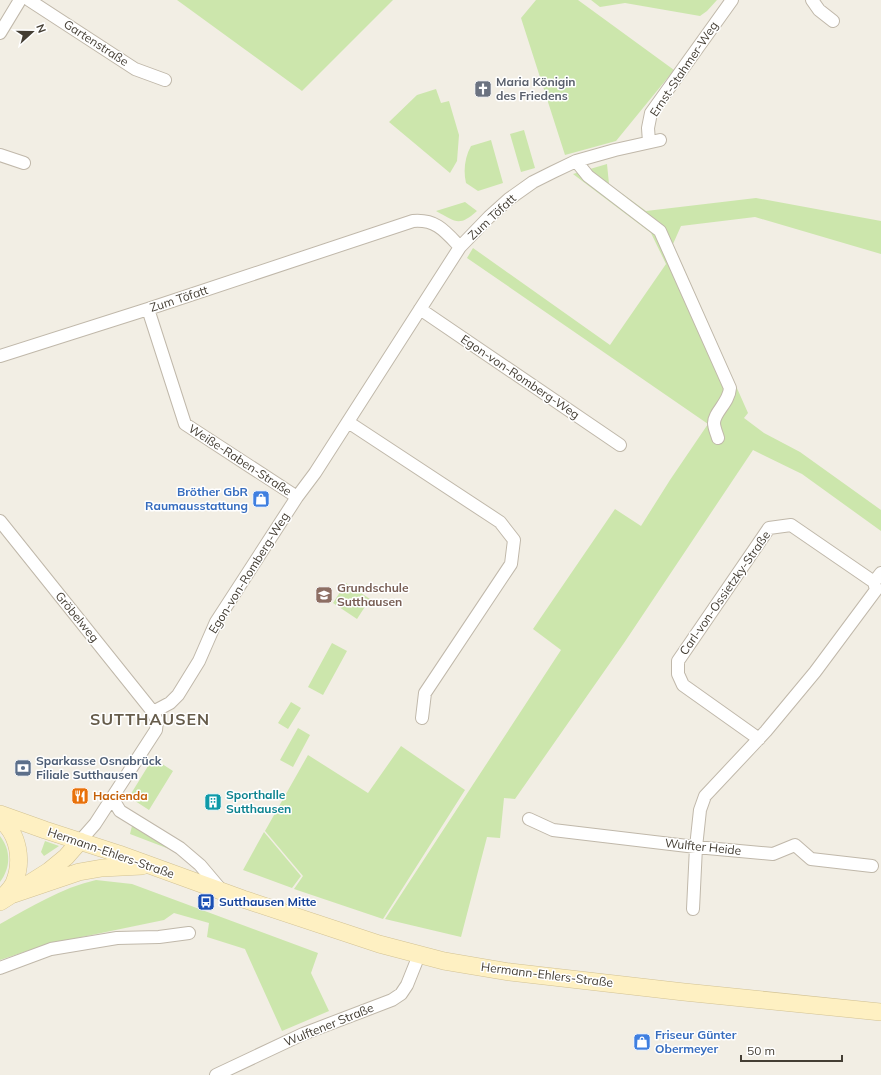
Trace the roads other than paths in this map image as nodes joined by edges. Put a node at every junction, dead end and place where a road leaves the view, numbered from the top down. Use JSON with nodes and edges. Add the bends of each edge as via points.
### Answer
{"nodes":[{"id":1,"x":20,"y":0,"type":"edge"},
{"id":2,"x":29,"y":0,"type":"edge"},
{"id":3,"x":732,"y":0,"type":"edge"},
{"id":4,"x":812,"y":0,"type":"edge"},
{"id":5,"x":833,"y":20,"type":"dead end"},
{"id":6,"x":0,"y":32,"type":"edge"},
{"id":7,"x":165,"y":80,"type":"dead end"},
{"id":8,"x":654,"y":141,"type":"joint"},
{"id":9,"x":0,"y":155,"type":"edge"},
{"id":10,"x":576,"y":161,"type":"junction"},
{"id":11,"x":24,"y":163,"type":"dead end"},
{"id":12,"x":460,"y":247,"type":"junction"},
{"id":13,"x":148,"y":309,"type":"junction"},
{"id":14,"x":420,"y":309,"type":"junction"},
{"id":15,"x":0,"y":356,"type":"edge"},
{"id":16,"x":348,"y":422,"type":"junction"},
{"id":17,"x":718,"y":438,"type":"dead end"},
{"id":18,"x":620,"y":445,"type":"dead end"},
{"id":19,"x":297,"y":497,"type":"junction"},
{"id":20,"x":0,"y":521,"type":"edge"},
{"id":21,"x":877,"y":578,"type":"edge"},
{"id":22,"x":153,"y":712,"type":"junction"},
{"id":23,"x":422,"y":718,"type":"dead end"},
{"id":24,"x":760,"y":739,"type":"junction"},
{"id":25,"x":112,"y":798,"type":"junction"},
{"id":26,"x":0,"y":814,"type":"edge"},
{"id":27,"x":0,"y":819,"type":"edge"},
{"id":28,"x":529,"y":819,"type":"dead end"},
{"id":29,"x":80,"y":841,"type":"junction"},
{"id":30,"x":696,"y":847,"type":"junction"},
{"id":31,"x":148,"y":866,"type":"junction"},
{"id":32,"x":872,"y":866,"type":"dead end"},
{"id":33,"x":222,"y":892,"type":"junction"},
{"id":34,"x":5,"y":899,"type":"edge"},
{"id":35,"x":693,"y":909,"type":"dead end"},
{"id":36,"x":189,"y":933,"type":"dead end"},
{"id":37,"x":419,"y":955,"type":"junction"},
{"id":38,"x":0,"y":968,"type":"edge"},
{"id":39,"x":881,"y":1012,"type":"edge"},
{"id":40,"x":216,"y":1075,"type":"edge"}],
"edges":[{"from":1,"to":6,"type":"street"},
{"from":2,"to":7,"type":"street","name":"Gartenstraße","via":[[135,69]]},
{"from":3,"to":8,"type":"street","name":"Ernst-Stahmer-Weg","via":[[651,113],[648,128]]},
{"from":4,"to":5,"type":"street","via":[[819,10]]},
{"from":8,"to":10,"type":"street","name":"Zum Töfatt"},
{"from":9,"to":11,"type":"street"},
{"from":10,"to":12,"type":"street","name":"Zum Töfatt","via":[[533,182],[509,199]]},
{"from":10,"to":17,"type":"street","via":[[588,176],[660,230],[730,388],[729,396],[714,423]]},
{"from":12,"to":13,"type":"street","name":"Zum Töfatt","via":[[434,224],[424,220],[412,221]]},
{"from":12,"to":14,"type":"street","name":"Egon-von-Romberg-Weg"},
{"from":13,"to":15,"type":"street","name":"Zum Töfatt"},
{"from":13,"to":19,"type":"street","name":"Weiße-Raben-Straße","via":[[185,424]]},
{"from":14,"to":16,"type":"street","name":"Egon-von-Romberg-Weg"},
{"from":14,"to":18,"type":"street","name":"Egon-von-Romberg-Weg"},
{"from":16,"to":19,"type":"street","name":"Egon-von-Romberg-Weg"},
{"from":16,"to":23,"type":"street","via":[[500,522],[514,540],[511,564],[425,693]]},
{"from":19,"to":22,"type":"street","name":"Egon-von-Romberg-Weg","via":[[216,622],[199,661],[178,695],[170,703]]},
{"from":20,"to":22,"type":"street","name":"Gröbelweg"},
{"from":21,"to":24,"type":"street","name":"Carl-von-Ossietzky-Straße","via":[[876,590],[815,672]]},
{"from":21,"to":24,"type":"street","name":"Carl-von-Ossietzky-Straße","via":[[791,525],[769,528],[678,661],[678,674],[683,685]]},
{"from":22,"to":25,"type":"street","via":[[157,721],[156,730]]},
{"from":24,"to":30,"type":"street","name":"Carl-von-Ossietzky-Straße","via":[[705,796],[700,810]]},
{"from":25,"to":29,"type":"street"},
{"from":25,"to":33,"type":"street","name":"Hermann-Ehlers-Straße","via":[[120,811],[180,848],[200,865]]},
{"from":26,"to":29,"type":"street","name":"Hermann-Ehlers-Straße"},
{"from":27,"to":34,"type":"street","via":[[14,836],[19,850],[13,884]]},
{"from":28,"to":30,"type":"street","name":"Wulfter Heide","via":[[553,830]]},
{"from":29,"to":31,"type":"street","name":"Hermann-Ehlers-Straße"},
{"from":29,"to":34,"type":"street","via":[[49,871]]},
{"from":30,"to":32,"type":"street","name":"Wulfter Heide","via":[[773,854],[795,845],[810,859]]},
{"from":30,"to":35,"type":"street","name":"Carl-von-Ossietzky-Straße"},
{"from":31,"to":33,"type":"street","name":"Hermann-Ehlers-Straße"},
{"from":31,"to":34,"type":"street","via":[[95,868]]},
{"from":33,"to":37,"type":"street","name":"Hermann-Ehlers-Straße"},
{"from":36,"to":38,"type":"street","via":[[117,938],[51,949]]},
{"from":37,"to":39,"type":"street","name":"Hermann-Ehlers-Straße","via":[[510,972]]},
{"from":37,"to":40,"type":"street","name":"Wulftener Straße","via":[[407,986],[392,1000],[303,1034]]}]}
